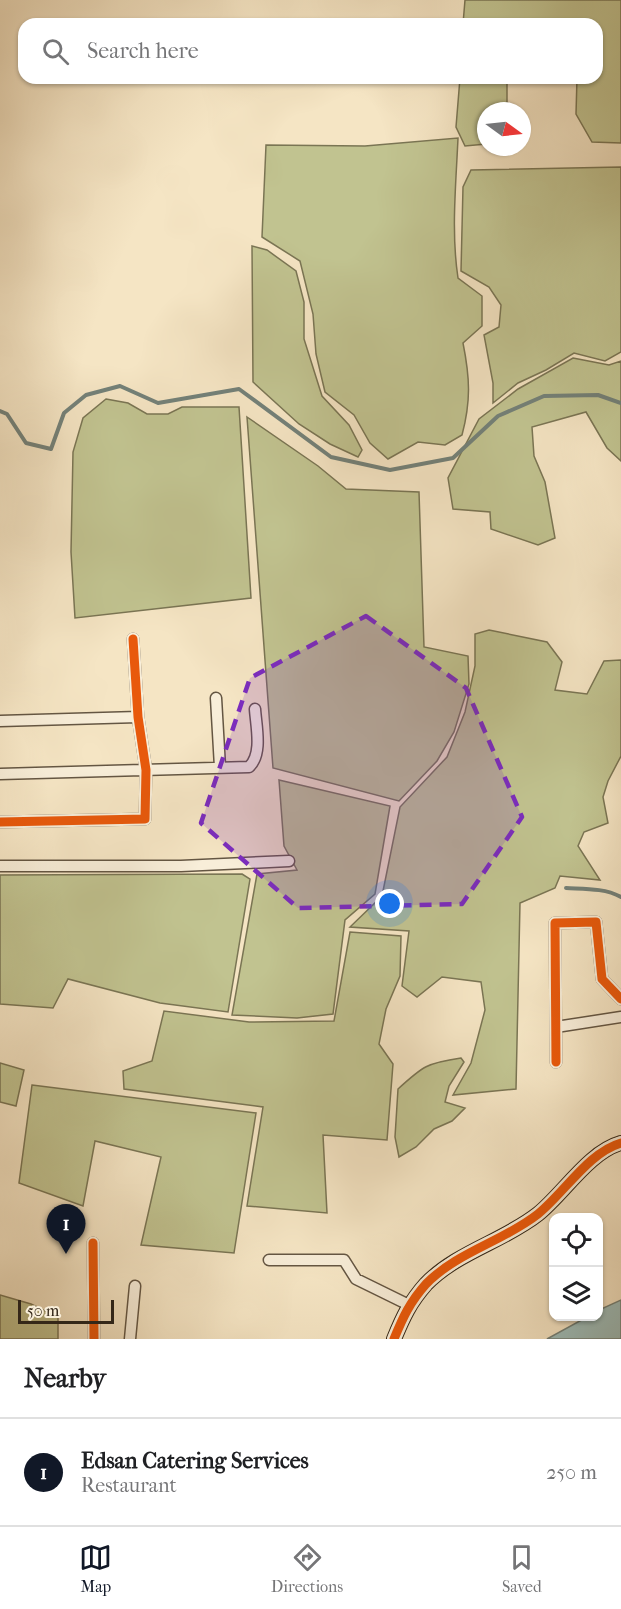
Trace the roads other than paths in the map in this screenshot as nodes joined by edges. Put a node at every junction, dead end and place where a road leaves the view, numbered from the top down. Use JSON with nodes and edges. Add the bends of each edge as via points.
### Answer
{"nodes":[{"id":1,"x":133,"y":639,"type":"dead end"},
{"id":2,"x":216,"y":698,"type":"dead end"},
{"id":3,"x":255,"y":710,"type":"dead end"},
{"id":4,"x":138,"y":717,"type":"junction"},
{"id":5,"x":0,"y":721,"type":"edge"},
{"id":6,"x":220,"y":767,"type":"junction"},
{"id":7,"x":146,"y":770,"type":"junction"},
{"id":8,"x":0,"y":774,"type":"edge"},
{"id":9,"x":0,"y":822,"type":"edge"},
{"id":10,"x":289,"y":861,"type":"dead end"},
{"id":11,"x":0,"y":866,"type":"edge"},
{"id":12,"x":621,"y":999,"type":"edge"},
{"id":13,"x":621,"y":1017,"type":"edge"},
{"id":14,"x":556,"y":1027,"type":"junction"},
{"id":15,"x":556,"y":1062,"type":"dead end"},
{"id":16,"x":621,"y":1143,"type":"edge"},
{"id":17,"x":93,"y":1243,"type":"dead end"},
{"id":18,"x":268,"y":1260,"type":"dead end"},
{"id":19,"x":135,"y":1287,"type":"dead end"},
{"id":20,"x":409,"y":1305,"type":"junction"},
{"id":21,"x":94,"y":1339,"type":"edge"},
{"id":22,"x":130,"y":1339,"type":"edge"},
{"id":23,"x":394,"y":1339,"type":"edge"}],
"edges":[{"from":1,"to":4,"type":"street"},
{"from":2,"to":6,"type":"street"},
{"from":3,"to":6,"type":"street","via":[[255,761],[249,766]]},
{"from":4,"to":5,"type":"street"},
{"from":4,"to":7,"type":"street"},
{"from":6,"to":7,"type":"street"},
{"from":7,"to":8,"type":"street"},
{"from":7,"to":9,"type":"street","via":[[145,819]]},
{"from":10,"to":11,"type":"street","via":[[182,866]]},
{"from":12,"to":14,"type":"street","via":[[602,978],[596,922],[555,923]]},
{"from":13,"to":14,"type":"street"},
{"from":14,"to":15,"type":"street"},
{"from":16,"to":20,"type":"street","via":[[597,1156],[538,1215],[445,1268]]},
{"from":17,"to":21,"type":"street"},
{"from":18,"to":20,"type":"street","via":[[344,1260],[356,1279]]},
{"from":19,"to":22,"type":"street"},
{"from":20,"to":23,"type":"street"}]}
